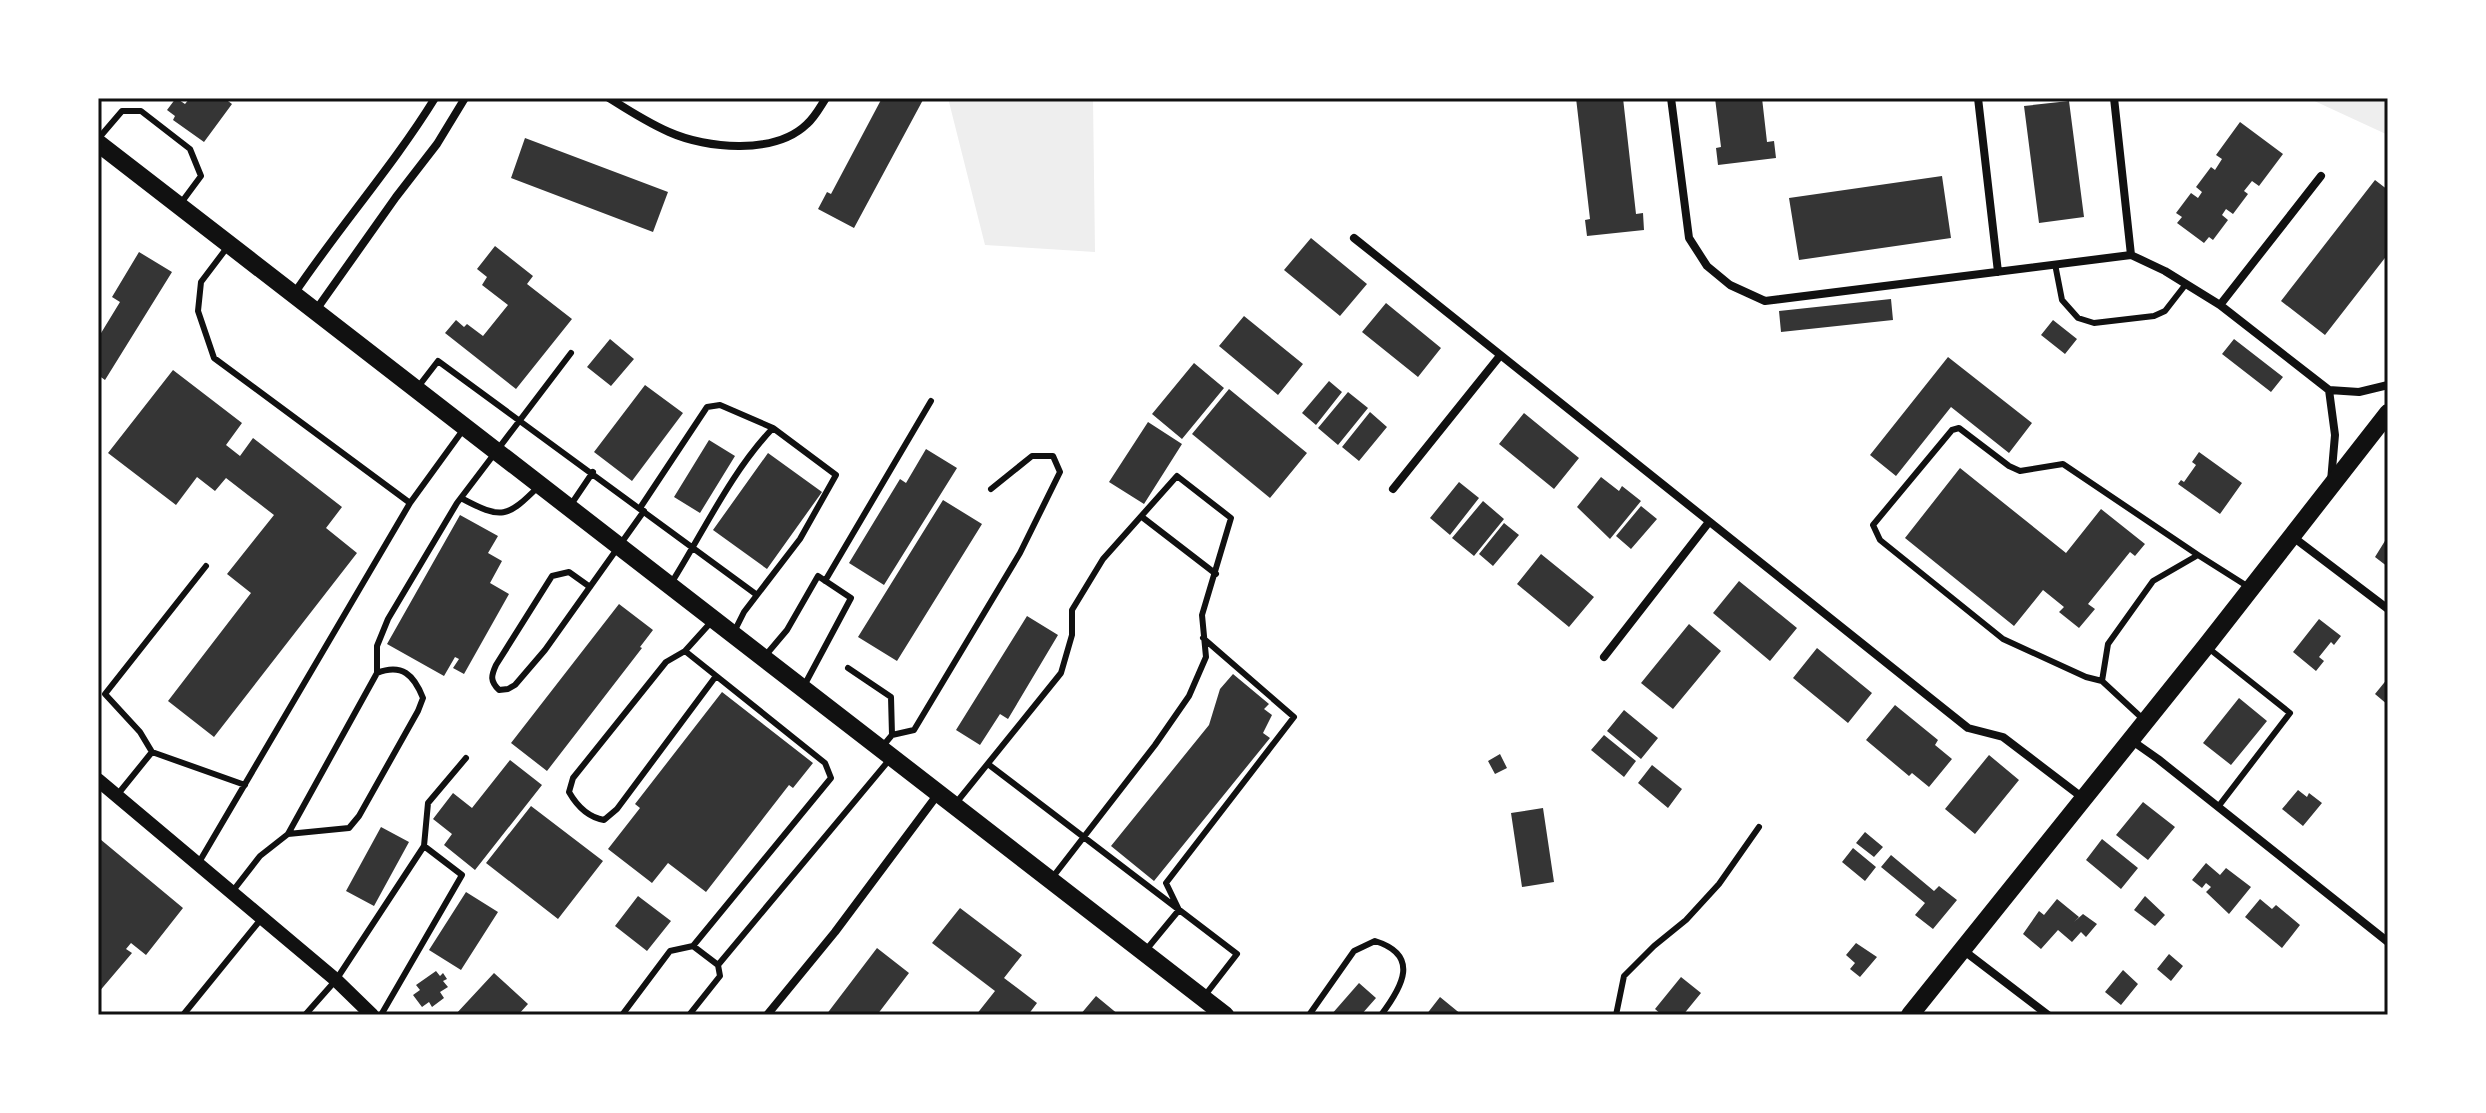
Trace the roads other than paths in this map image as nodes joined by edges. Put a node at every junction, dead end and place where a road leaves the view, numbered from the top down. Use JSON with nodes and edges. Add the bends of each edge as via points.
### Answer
{"nodes":[{"id":1,"x":435,"y":98,"type":"edge"},
{"id":2,"x":465,"y":98,"type":"edge"},
{"id":3,"x":609,"y":98,"type":"edge"},
{"id":4,"x":826,"y":98,"type":"edge"},
{"id":5,"x":1671,"y":98,"type":"edge"},
{"id":6,"x":1978,"y":98,"type":"edge"},
{"id":7,"x":2114,"y":98,"type":"edge"},
{"id":8,"x":98,"y":141,"type":"edge"},
{"id":9,"x":2321,"y":176,"type":"dead end"},
{"id":10,"x":179,"y":206,"type":"junction"},
{"id":11,"x":1354,"y":238,"type":"dead end"},
{"id":12,"x":230,"y":244,"type":"junction"},
{"id":13,"x":2131,"y":255,"type":"junction"},
{"id":14,"x":2055,"y":264,"type":"junction"},
{"id":15,"x":1998,"y":272,"type":"junction"},
{"id":16,"x":2186,"y":284,"type":"junction"},
{"id":17,"x":294,"y":294,"type":"junction"},
{"id":18,"x":2220,"y":305,"type":"junction"},
{"id":19,"x":316,"y":311,"type":"junction"},
{"id":20,"x":571,"y":353,"type":"dead end"},
{"id":21,"x":1499,"y":357,"type":"junction"},
{"id":22,"x":2388,"y":385,"type":"edge"},
{"id":23,"x":417,"y":389,"type":"junction"},
{"id":24,"x":2329,"y":390,"type":"junction"},
{"id":25,"x":931,"y":401,"type":"dead end"},
{"id":26,"x":2386,"y":420,"type":"edge"},
{"id":27,"x":520,"y":421,"type":"junction"},
{"id":28,"x":465,"y":426,"type":"junction"},
{"id":29,"x":773,"y":428,"type":"junction"},
{"id":30,"x":497,"y":451,"type":"junction"},
{"id":31,"x":593,"y":472,"type":"junction"},
{"id":32,"x":541,"y":484,"type":"junction"},
{"id":33,"x":991,"y":489,"type":"dead end"},
{"id":34,"x":1393,"y":489,"type":"dead end"},
{"id":35,"x":2330,"y":489,"type":"junction"},
{"id":36,"x":461,"y":498,"type":"junction"},
{"id":37,"x":410,"y":503,"type":"junction"},
{"id":38,"x":570,"y":506,"type":"junction"},
{"id":39,"x":642,"y":510,"type":"junction"},
{"id":40,"x":1142,"y":517,"type":"junction"},
{"id":41,"x":1709,"y":522,"type":"junction"},
{"id":42,"x":2293,"y":536,"type":"junction"},
{"id":43,"x":620,"y":545,"type":"junction"},
{"id":44,"x":694,"y":547,"type":"junction"},
{"id":45,"x":2198,"y":555,"type":"junction"},
{"id":46,"x":206,"y":566,"type":"dead end"},
{"id":47,"x":1216,"y":574,"type":"junction"},
{"id":48,"x":825,"y":581,"type":"junction"},
{"id":49,"x":670,"y":585,"type":"junction"},
{"id":50,"x":590,"y":587,"type":"junction"},
{"id":51,"x":2251,"y":588,"type":"junction"},
{"id":52,"x":757,"y":595,"type":"junction"},
{"id":53,"x":2388,"y":609,"type":"edge"},
{"id":54,"x":714,"y":619,"type":"junction"},
{"id":55,"x":733,"y":633,"type":"junction"},
{"id":56,"x":1203,"y":638,"type":"junction"},
{"id":57,"x":2206,"y":646,"type":"junction"},
{"id":58,"x":685,"y":651,"type":"junction"},
{"id":59,"x":764,"y":657,"type":"junction"},
{"id":60,"x":1604,"y":657,"type":"dead end"},
{"id":61,"x":848,"y":668,"type":"dead end"},
{"id":62,"x":377,"y":673,"type":"junction"},
{"id":63,"x":716,"y":676,"type":"junction"},
{"id":64,"x":2102,"y":681,"type":"junction"},
{"id":65,"x":804,"y":687,"type":"junction"},
{"id":66,"x":2145,"y":721,"type":"junction"},
{"id":67,"x":2131,"y":740,"type":"junction"},
{"id":68,"x":888,"y":746,"type":"junction"},
{"id":69,"x":152,"y":752,"type":"junction"},
{"id":70,"x":466,"y":758,"type":"dead end"},
{"id":71,"x":988,"y":764,"type":"junction"},
{"id":72,"x":98,"y":780,"type":"edge"},
{"id":73,"x":245,"y":785,"type":"junction"},
{"id":74,"x":939,"y":794,"type":"junction"},
{"id":75,"x":117,"y":796,"type":"junction"},
{"id":76,"x":2084,"y":798,"type":"junction"},
{"id":77,"x":954,"y":805,"type":"junction"},
{"id":78,"x":2218,"y":807,"type":"junction"},
{"id":79,"x":1759,"y":827,"type":"dead end"},
{"id":80,"x":288,"y":834,"type":"junction"},
{"id":81,"x":1083,"y":839,"type":"junction"},
{"id":82,"x":424,"y":846,"type":"junction"},
{"id":83,"x":198,"y":864,"type":"junction"},
{"id":84,"x":1050,"y":880,"type":"junction"},
{"id":85,"x":232,"y":892,"type":"junction"},
{"id":86,"x":1179,"y":910,"type":"junction"},
{"id":87,"x":262,"y":918,"type":"junction"},
{"id":88,"x":2388,"y":942,"type":"edge"},
{"id":89,"x":693,"y":946,"type":"junction"},
{"id":90,"x":1963,"y":950,"type":"junction"},
{"id":91,"x":1144,"y":953,"type":"junction"},
{"id":92,"x":718,"y":965,"type":"junction"},
{"id":93,"x":336,"y":980,"type":"junction"},
{"id":94,"x":1203,"y":998,"type":"junction"},
{"id":95,"x":183,"y":1015,"type":"edge"},
{"id":96,"x":305,"y":1015,"type":"edge"},
{"id":97,"x":372,"y":1015,"type":"edge"},
{"id":98,"x":381,"y":1015,"type":"edge"},
{"id":99,"x":622,"y":1015,"type":"edge"},
{"id":100,"x":689,"y":1015,"type":"edge"},
{"id":101,"x":767,"y":1015,"type":"edge"},
{"id":102,"x":1225,"y":1015,"type":"edge"},
{"id":103,"x":1309,"y":1015,"type":"edge"},
{"id":104,"x":1381,"y":1015,"type":"edge"},
{"id":105,"x":1616,"y":1015,"type":"edge"},
{"id":106,"x":1910,"y":1015,"type":"edge"},
{"id":107,"x":2048,"y":1015,"type":"edge"}],
"edges":[{"from":1,"to":17,"type":"street"},
{"from":2,"to":19,"type":"street"},
{"from":3,"to":4,"type":"street","via":[[671,133],[752,145],[807,125]]},
{"from":5,"to":15,"type":"street","via":[[1689,238],[1707,266],[1730,285],[1765,301]]},
{"from":6,"to":15,"type":"street"},
{"from":7,"to":13,"type":"street"},
{"from":8,"to":10,"type":"main road"},
{"from":8,"to":10,"type":"lane","via":[[122,111],[141,111],[190,149],[201,176]]},
{"from":9,"to":18,"type":"street"},
{"from":10,"to":12,"type":"main road"},
{"from":11,"to":21,"type":"street"},
{"from":12,"to":17,"type":"main road"},
{"from":12,"to":37,"type":"lane","via":[[201,282],[198,311],[214,358]]},
{"from":13,"to":14,"type":"street"},
{"from":13,"to":16,"type":"street"},
{"from":14,"to":15,"type":"street"},
{"from":14,"to":16,"type":"lane","via":[[2062,300],[2078,318],[2094,323],[2154,316],[2165,311]]},
{"from":16,"to":18,"type":"street"},
{"from":17,"to":19,"type":"main road"},
{"from":18,"to":24,"type":"street"},
{"from":19,"to":23,"type":"main road"},
{"from":20,"to":27,"type":"lane"},
{"from":21,"to":34,"type":"street"},
{"from":21,"to":41,"type":"street"},
{"from":22,"to":24,"type":"street","via":[[2359,392]]},
{"from":23,"to":27,"type":"lane","via":[[438,361]]},
{"from":23,"to":28,"type":"main road"},
{"from":24,"to":35,"type":"street","via":[[2335,435]]},
{"from":25,"to":48,"type":"lane"},
{"from":26,"to":35,"type":"main road"},
{"from":27,"to":30,"type":"lane"},
{"from":27,"to":31,"type":"lane"},
{"from":28,"to":30,"type":"main road"},
{"from":28,"to":37,"type":"lane"},
{"from":29,"to":39,"type":"lane","via":[[720,405],[707,407]]},
{"from":29,"to":44,"type":"lane"},
{"from":29,"to":52,"type":"lane","via":[[836,475],[800,539]]},
{"from":30,"to":32,"type":"main road"},
{"from":30,"to":36,"type":"lane"},
{"from":31,"to":38,"type":"lane"},
{"from":31,"to":39,"type":"lane"},
{"from":32,"to":36,"type":"lane","via":[[516,509],[501,514]]},
{"from":32,"to":38,"type":"main road"},
{"from":33,"to":68,"type":"lane","via":[[1032,456],[1053,456],[1060,472],[1020,553],[914,730]]},
{"from":35,"to":42,"type":"main road"},
{"from":36,"to":62,"type":"lane","via":[[388,619],[377,646]]},
{"from":37,"to":73,"type":"lane"},
{"from":38,"to":43,"type":"main road"},
{"from":39,"to":43,"type":"lane"},
{"from":39,"to":44,"type":"lane"},
{"from":40,"to":47,"type":"lane"},
{"from":40,"to":47,"type":"lane","via":[[1177,476],[1231,518]]},
{"from":40,"to":71,"type":"lane","via":[[1103,559],[1072,610],[1072,635],[1061,673]]},
{"from":41,"to":60,"type":"street"},
{"from":41,"to":76,"type":"street","via":[[1968,728],[2003,737]]},
{"from":42,"to":51,"type":"main road"},
{"from":42,"to":53,"type":"street"},
{"from":43,"to":49,"type":"main road"},
{"from":43,"to":50,"type":"lane"},
{"from":44,"to":49,"type":"lane"},
{"from":44,"to":52,"type":"lane"},
{"from":45,"to":51,"type":"lane"},
{"from":45,"to":64,"type":"lane","via":[[2153,581],[2108,644]]},
{"from":45,"to":64,"type":"lane","via":[[2063,464],[2020,471],[1959,428],[1873,525],[1880,540],[2003,639]]},
{"from":46,"to":69,"type":"lane","via":[[105,694]]},
{"from":47,"to":56,"type":"lane","via":[[1202,615]]},
{"from":48,"to":59,"type":"lane","via":[[818,576],[787,630]]},
{"from":48,"to":65,"type":"lane","via":[[851,598]]},
{"from":49,"to":54,"type":"main road"},
{"from":50,"to":50,"type":"lane","via":[[569,572],[552,576],[496,665],[491,676],[499,690],[515,685]]},
{"from":51,"to":57,"type":"main road"},
{"from":52,"to":55,"type":"lane"},
{"from":54,"to":55,"type":"main road"},
{"from":54,"to":58,"type":"lane"},
{"from":55,"to":59,"type":"main road"},
{"from":56,"to":81,"type":"lane","via":[[1206,657],[1189,696]]},
{"from":56,"to":86,"type":"lane","via":[[1294,717],[1166,883]]},
{"from":57,"to":66,"type":"main road"},
{"from":57,"to":78,"type":"lane","via":[[2290,713]]},
{"from":58,"to":63,"type":"lane"},
{"from":58,"to":63,"type":"lane","via":[[666,662],[573,778],[569,792],[576,804],[604,820],[617,809]]},
{"from":59,"to":65,"type":"main road"},
{"from":61,"to":68,"type":"lane","via":[[891,697]]},
{"from":62,"to":80,"type":"lane"},
{"from":62,"to":80,"type":"lane","via":[[389,668],[417,682],[423,698],[418,711],[349,828]]},
{"from":63,"to":89,"type":"lane","via":[[825,763],[831,778]]},
{"from":64,"to":66,"type":"lane"},
{"from":65,"to":68,"type":"main road"},
{"from":66,"to":67,"type":"main road"},
{"from":67,"to":76,"type":"main road"},
{"from":67,"to":78,"type":"street"},
{"from":68,"to":74,"type":"main road"},
{"from":68,"to":92,"type":"lane"},
{"from":69,"to":73,"type":"lane"},
{"from":69,"to":75,"type":"lane"},
{"from":70,"to":82,"type":"lane","via":[[428,803]]},
{"from":71,"to":77,"type":"lane"},
{"from":71,"to":81,"type":"lane"},
{"from":72,"to":75,"type":"street"},
{"from":73,"to":83,"type":"lane"},
{"from":74,"to":77,"type":"main road"},
{"from":74,"to":101,"type":"street"},
{"from":75,"to":83,"type":"street"},
{"from":76,"to":90,"type":"main road"},
{"from":77,"to":84,"type":"main road"},
{"from":78,"to":88,"type":"street"},
{"from":79,"to":105,"type":"lane","via":[[1719,884],[1624,976]]},
{"from":80,"to":85,"type":"lane","via":[[260,856]]},
{"from":81,"to":84,"type":"lane"},
{"from":81,"to":86,"type":"lane"},
{"from":82,"to":93,"type":"lane"},
{"from":82,"to":98,"type":"lane","via":[[462,875]]},
{"from":83,"to":85,"type":"street"},
{"from":84,"to":91,"type":"main road"},
{"from":85,"to":87,"type":"street"},
{"from":86,"to":91,"type":"lane"},
{"from":86,"to":94,"type":"lane","via":[[1237,954]]},
{"from":87,"to":93,"type":"street"},
{"from":87,"to":95,"type":"lane"},
{"from":89,"to":92,"type":"lane"},
{"from":89,"to":99,"type":"lane","via":[[670,951]]},
{"from":90,"to":106,"type":"main road"},
{"from":90,"to":107,"type":"street"},
{"from":91,"to":94,"type":"main road"},
{"from":92,"to":100,"type":"lane","via":[[720,976]]},
{"from":93,"to":96,"type":"lane"},
{"from":93,"to":97,"type":"street"},
{"from":94,"to":102,"type":"main road"},
{"from":103,"to":104,"type":"lane","via":[[1354,951],[1375,941],[1392,946],[1404,962],[1405,974]]}]}
